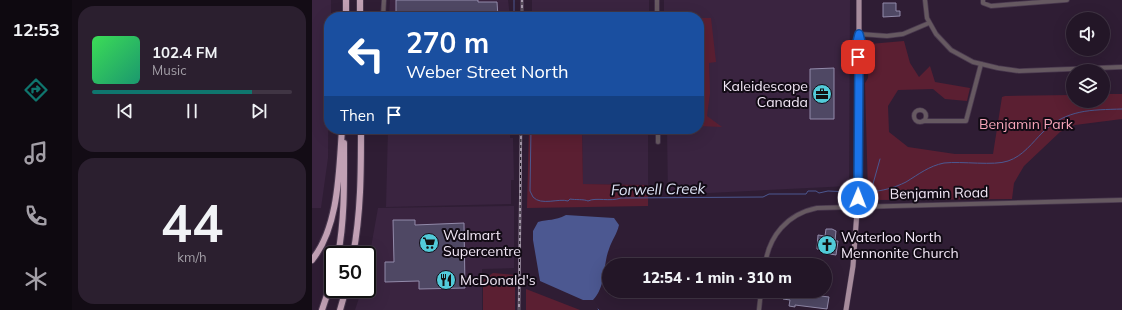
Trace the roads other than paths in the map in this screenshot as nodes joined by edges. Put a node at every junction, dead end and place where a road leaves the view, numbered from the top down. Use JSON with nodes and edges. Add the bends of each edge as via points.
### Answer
{"nodes":[{"id":1,"x":346,"y":0,"type":"edge"},
{"id":2,"x":360,"y":0,"type":"edge"},
{"id":3,"x":384,"y":0,"type":"edge"},
{"id":4,"x":657,"y":0,"type":"edge"},
{"id":5,"x":859,"y":0,"type":"edge"},
{"id":6,"x":925,"y":0,"type":"edge"},
{"id":7,"x":983,"y":0,"type":"edge"},
{"id":8,"x":1066,"y":0,"type":"edge"},
{"id":9,"x":346,"y":12,"type":"edge"},
{"id":10,"x":360,"y":12,"type":"edge"},
{"id":11,"x":383,"y":12,"type":"edge"},
{"id":12,"x":657,"y":12,"type":"edge"},
{"id":13,"x":929,"y":23,"type":"junction"},
{"id":14,"x":859,"y":34,"type":"junction"},
{"id":15,"x":980,"y":64,"type":"junction"},
{"id":16,"x":1122,"y":67,"type":"edge"},
{"id":17,"x":923,"y":121,"type":"dead end"},
{"id":18,"x":342,"y":134,"type":"edge"},
{"id":19,"x":343,"y":134,"type":"edge"},
{"id":20,"x":361,"y":134,"type":"edge"},
{"id":21,"x":658,"y":134,"type":"edge"},
{"id":22,"x":658,"y":142,"type":"dead end"},
{"id":23,"x":1122,"y":200,"type":"edge"},
{"id":24,"x":858,"y":206,"type":"junction"},
{"id":25,"x":340,"y":246,"type":"edge"},
{"id":26,"x":355,"y":246,"type":"edge"},
{"id":27,"x":766,"y":258,"type":"edge"},
{"id":28,"x":312,"y":260,"type":"edge"},
{"id":29,"x":326,"y":298,"type":"edge"},
{"id":30,"x":343,"y":298,"type":"edge"},
{"id":31,"x":760,"y":298,"type":"edge"},
{"id":32,"x":322,"y":310,"type":"edge"},
{"id":33,"x":340,"y":310,"type":"edge"},
{"id":34,"x":759,"y":310,"type":"edge"},
{"id":35,"x":846,"y":310,"type":"edge"}],
"edges":[{"from":1,"to":9,"type":"highway"},
{"from":2,"to":10,"type":"highway"},
{"from":3,"to":11,"type":"street"},
{"from":4,"to":12,"type":"street"},
{"from":5,"to":14,"type":"main road"},
{"from":6,"to":13,"type":"street"},
{"from":7,"to":8,"type":"street","via":[[983,3],[991,6]]},
{"from":13,"to":14,"type":"street","via":[[903,34]]},
{"from":13,"to":15,"type":"street","via":[[951,50]]},
{"from":14,"to":24,"type":"main road"},
{"from":15,"to":16,"type":"street","via":[[1008,70]]},
{"from":15,"to":17,"type":"street","via":[[966,121]]},
{"from":18,"to":28,"type":"highway","via":[[334,208],[318,252]]},
{"from":19,"to":25,"type":"highway"},
{"from":20,"to":26,"type":"highway","via":[[361,193]]},
{"from":21,"to":22,"type":"street"},
{"from":23,"to":24,"type":"street","name":"Benjamin Road"},
{"from":24,"to":27,"type":"street","name":"Benjamin Road","via":[[817,208],[794,216],[773,238]]},
{"from":24,"to":35,"type":"main road"},
{"from":29,"to":32,"type":"highway"},
{"from":30,"to":33,"type":"highway"},
{"from":31,"to":34,"type":"street"}]}
